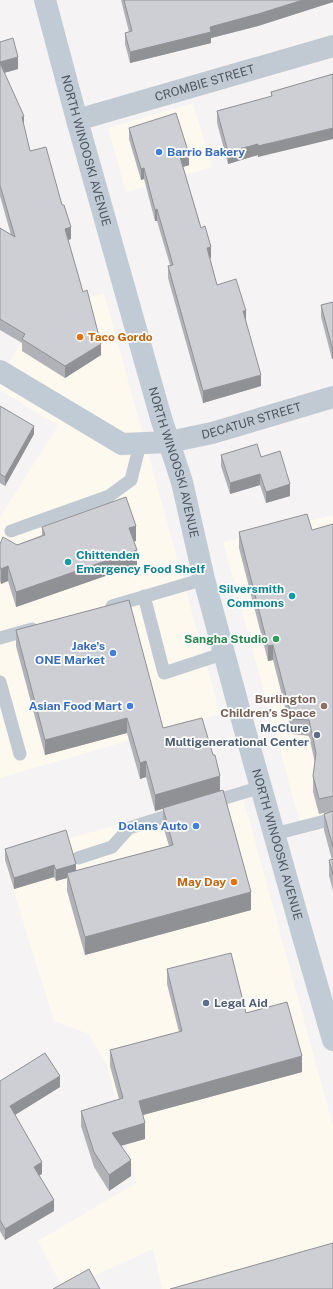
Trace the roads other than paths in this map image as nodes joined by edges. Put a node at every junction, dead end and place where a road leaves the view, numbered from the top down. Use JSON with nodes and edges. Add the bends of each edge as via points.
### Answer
{"nodes":[{"id":1,"x":45,"y":0,"type":"edge"},
{"id":2,"x":333,"y":46,"type":"edge"},
{"id":3,"x":77,"y":120,"type":"junction"},
{"id":4,"x":0,"y":371,"type":"edge"},
{"id":5,"x":333,"y":397,"type":"edge"},
{"id":6,"x":169,"y":442,"type":"junction"},
{"id":7,"x":140,"y":444,"type":"junction"},
{"id":8,"x":12,"y":531,"type":"dead end"},
{"id":9,"x":204,"y":579,"type":"junction"},
{"id":10,"x":144,"y":596,"type":"junction"},
{"id":11,"x":99,"y":610,"type":"edge"},
{"id":12,"x":46,"y":625,"type":"edge"},
{"id":13,"x":0,"y":638,"type":"edge"},
{"id":14,"x":225,"y":653,"type":"junction"},
{"id":15,"x":0,"y":682,"type":"edge"},
{"id":16,"x":20,"y":754,"type":"dead end"},
{"id":17,"x":262,"y":787,"type":"junction"},
{"id":18,"x":333,"y":819,"type":"edge"},
{"id":19,"x":274,"y":834,"type":"junction"},
{"id":20,"x":78,"y":858,"type":"dead end"},
{"id":21,"x":333,"y":1040,"type":"edge"}],
"edges":[{"from":1,"to":3,"type":"main road","name":"NORTH WINOOSKI AVENUE"},
{"from":2,"to":3,"type":"street","name":"CROMBIE STREET"},
{"from":3,"to":6,"type":"main road","name":"NORTH WINOOSKI AVENUE"},
{"from":4,"to":7,"type":"main road","via":[[122,444]]},
{"from":5,"to":6,"type":"street","name":"DECATUR STREET","via":[[212,433]]},
{"from":6,"to":7,"type":"main road"},
{"from":6,"to":9,"type":"main road","name":"NORTH WINOOSKI AVENUE","via":[[182,482]]},
{"from":7,"to":8,"type":"lane","via":[[130,480],[109,496]]},
{"from":9,"to":10,"type":"lane"},
{"from":9,"to":14,"type":"main road","name":"NORTH WINOOSKI AVENUE"},
{"from":10,"to":11,"type":"lane"},
{"from":10,"to":14,"type":"lane","via":[[164,673]]},
{"from":12,"to":13,"type":"lane"},
{"from":14,"to":17,"type":"main road","name":"NORTH WINOOSKI AVENUE"},
{"from":15,"to":16,"type":"lane"},
{"from":17,"to":19,"type":"main road","name":"NORTH WINOOSKI AVENUE"},
{"from":17,"to":20,"type":"lane","via":[[129,828],[112,847]]},
{"from":18,"to":19,"type":"lane"},
{"from":19,"to":21,"type":"main road","name":"NORTH WINOOSKI AVENUE"}]}
